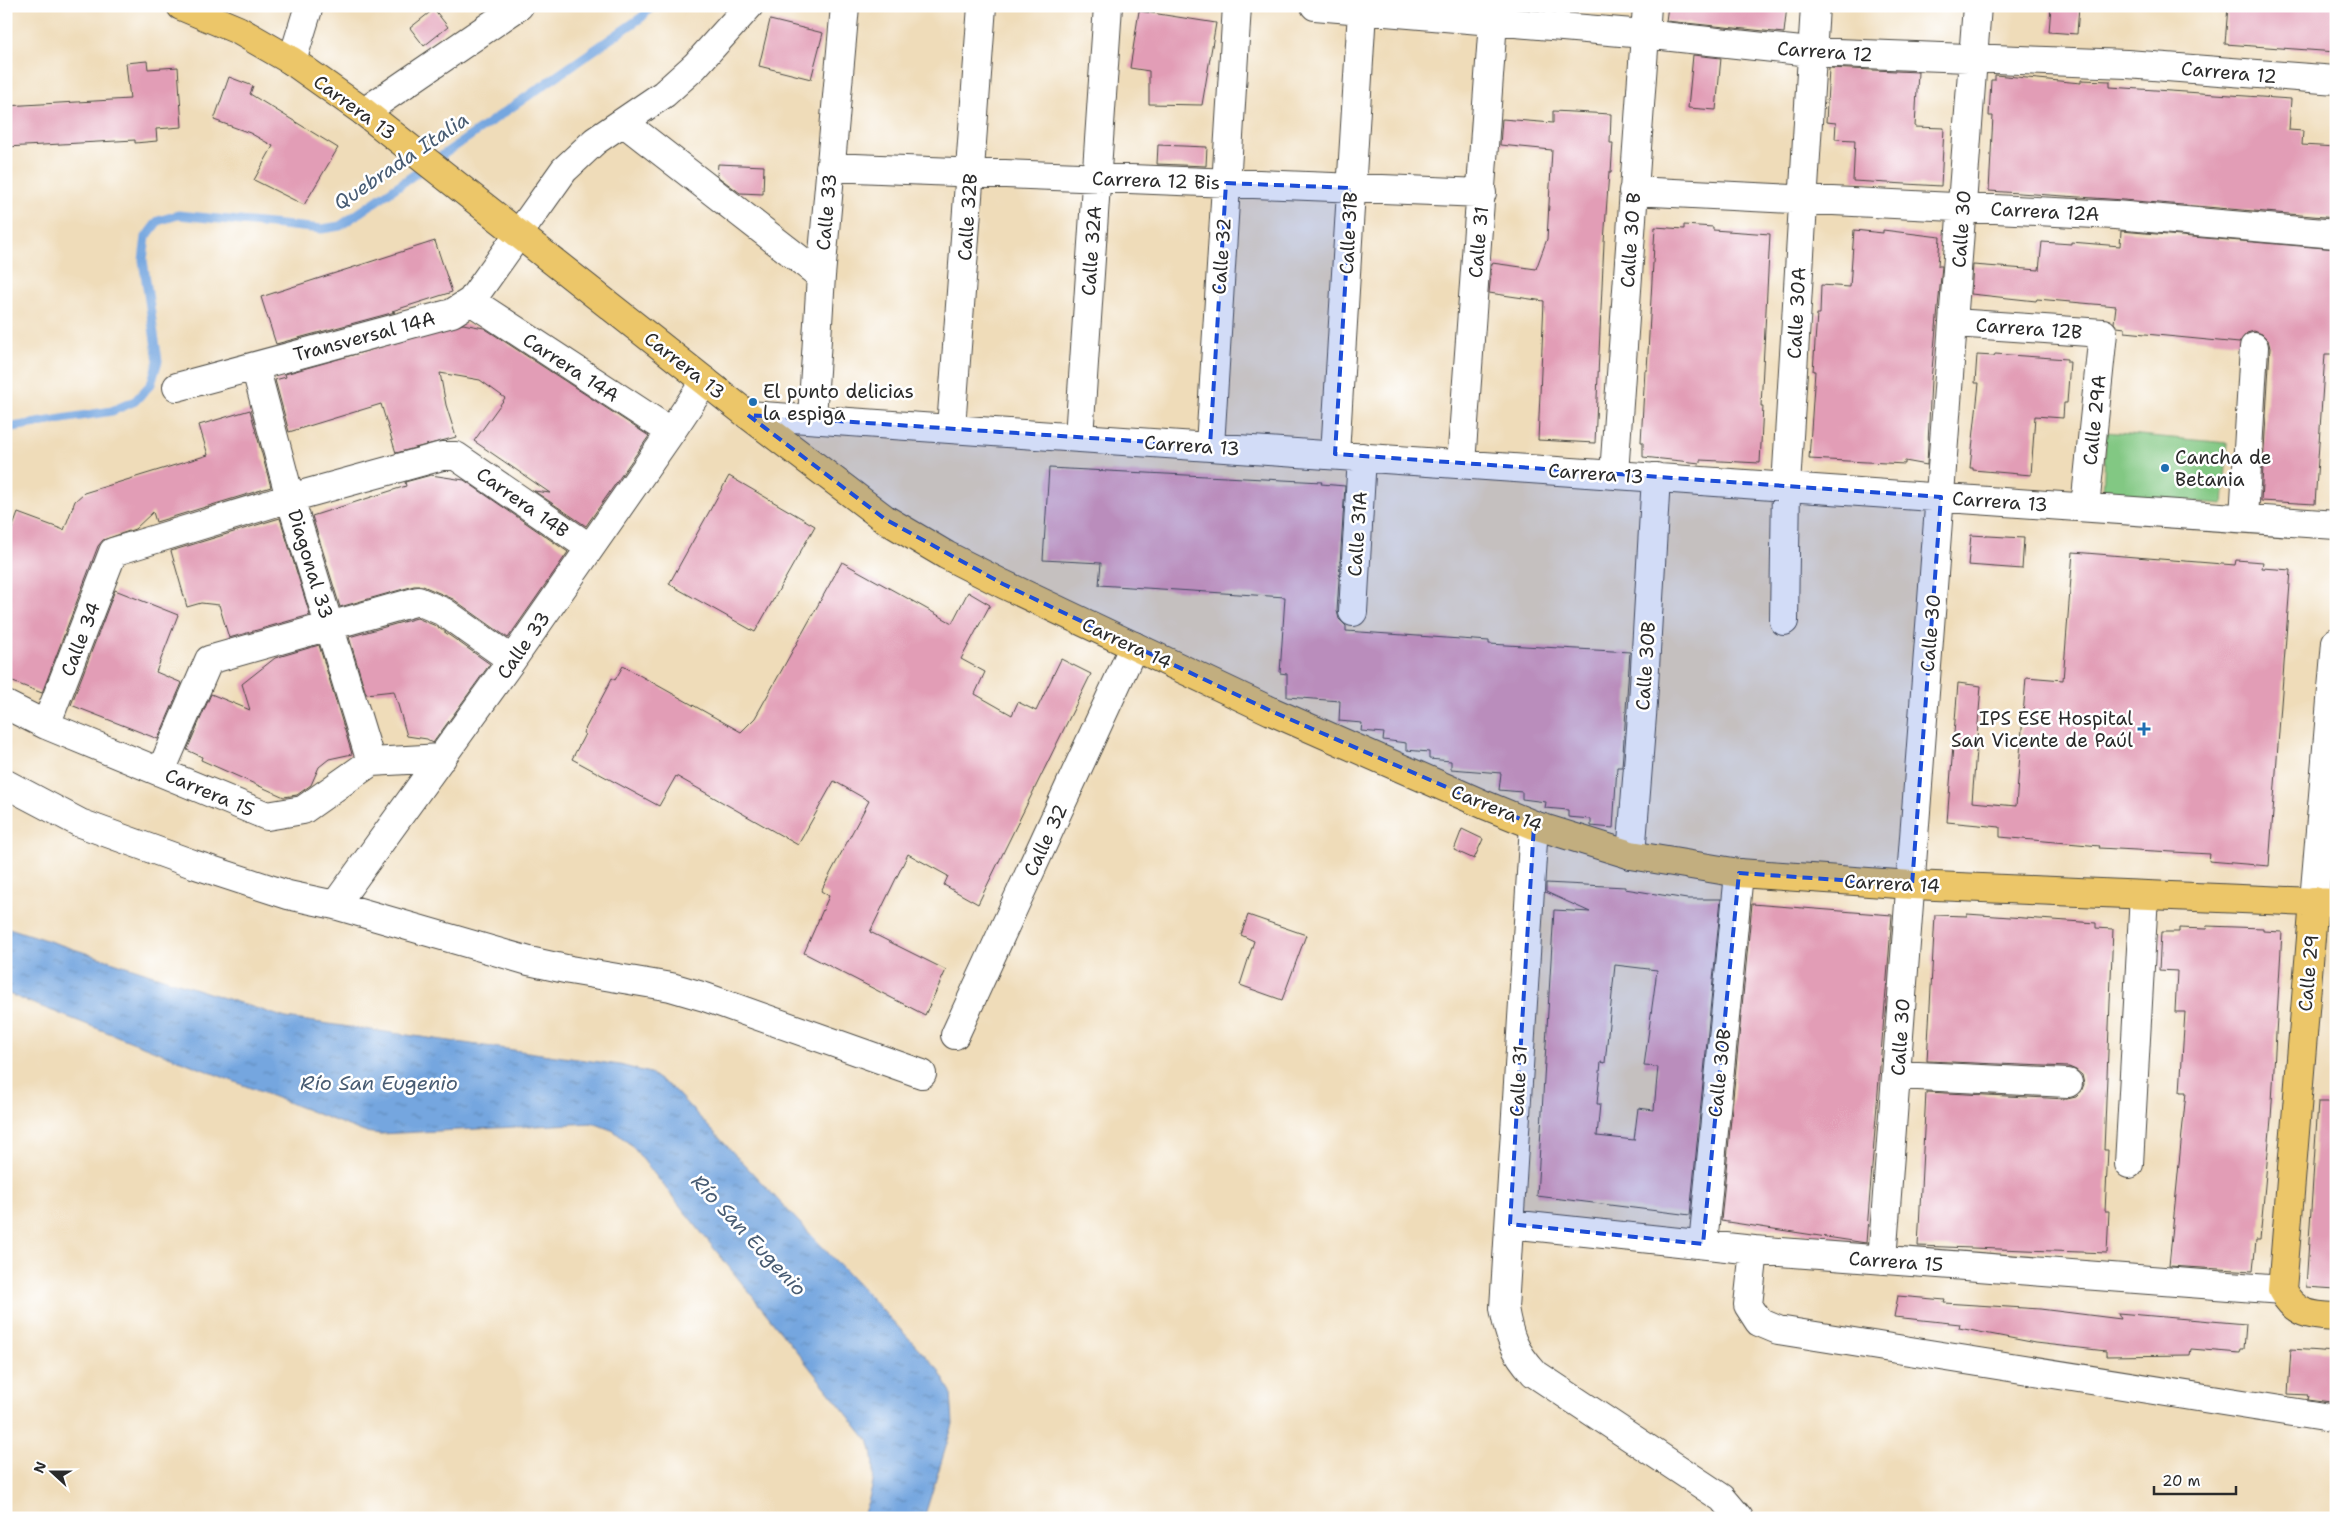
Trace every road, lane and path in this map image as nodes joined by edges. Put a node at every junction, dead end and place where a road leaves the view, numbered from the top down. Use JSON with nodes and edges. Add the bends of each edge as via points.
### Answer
{"nodes":[{"id":1,"x":181,"y":6,"type":"edge"},
{"id":2,"x":309,"y":6,"type":"edge"},
{"id":3,"x":519,"y":6,"type":"edge"},
{"id":4,"x":749,"y":6,"type":"edge"},
{"id":5,"x":845,"y":6,"type":"edge"},
{"id":6,"x":982,"y":6,"type":"edge"},
{"id":7,"x":1108,"y":6,"type":"edge"},
{"id":8,"x":1236,"y":6,"type":"edge"},
{"id":9,"x":1315,"y":6,"type":"edge"},
{"id":10,"x":1647,"y":6,"type":"edge"},
{"id":11,"x":1815,"y":6,"type":"edge"},
{"id":12,"x":1977,"y":6,"type":"edge"},
{"id":13,"x":1362,"y":11,"type":"junction"},
{"id":14,"x":1493,"y":21,"type":"junction"},
{"id":15,"x":1644,"y":34,"type":"junction"},
{"id":16,"x":1811,"y":52,"type":"junction"},
{"id":17,"x":1972,"y":59,"type":"junction"},
{"id":18,"x":292,"y":61,"type":"junction"},
{"id":19,"x":2336,"y":80,"type":"edge"},
{"id":20,"x":364,"y":112,"type":"junction"},
{"id":21,"x":623,"y":122,"type":"junction"},
{"id":22,"x":830,"y":166,"type":"junction"},
{"id":23,"x":970,"y":172,"type":"junction"},
{"id":24,"x":1097,"y":178,"type":"junction"},
{"id":25,"x":1226,"y":183,"type":"junction"},
{"id":26,"x":1351,"y":188,"type":"junction"},
{"id":27,"x":1633,"y":191,"type":"junction"},
{"id":28,"x":1482,"y":193,"type":"junction"},
{"id":29,"x":1803,"y":198,"type":"junction"},
{"id":30,"x":1963,"y":207,"type":"junction"},
{"id":31,"x":519,"y":234,"type":"junction"},
{"id":32,"x":2336,"y":234,"type":"edge"},
{"id":33,"x":821,"y":276,"type":"junction"},
{"id":34,"x":471,"y":301,"type":"junction"},
{"id":35,"x":1954,"y":323,"type":"junction"},
{"id":36,"x":2103,"y":333,"type":"joint"},
{"id":37,"x":2254,"y":347,"type":"dead end"},
{"id":38,"x":255,"y":366,"type":"junction"},
{"id":39,"x":704,"y":381,"type":"junction"},
{"id":40,"x":177,"y":387,"type":"dead end"},
{"id":41,"x":748,"y":415,"type":"junction"},
{"id":42,"x":812,"y":418,"type":"junction"},
{"id":43,"x":951,"y":428,"type":"junction"},
{"id":44,"x":671,"y":432,"type":"junction"},
{"id":45,"x":1079,"y":437,"type":"junction"},
{"id":46,"x":1210,"y":446,"type":"junction"},
{"id":47,"x":1335,"y":454,"type":"junction"},
{"id":48,"x":1362,"y":456,"type":"junction"},
{"id":49,"x":1461,"y":464,"type":"junction"},
{"id":50,"x":1614,"y":474,"type":"junction"},
{"id":51,"x":1656,"y":477,"type":"junction"},
{"id":52,"x":1786,"y":486,"type":"junction"},
{"id":53,"x":1941,"y":497,"type":"junction"},
{"id":54,"x":290,"y":498,"type":"junction"},
{"id":55,"x":2086,"y":507,"type":"junction"},
{"id":56,"x":2244,"y":518,"type":"junction"},
{"id":57,"x":2336,"y":525,"type":"edge"},
{"id":58,"x":590,"y":548,"type":"junction"},
{"id":59,"x":1352,"y":612,"type":"dead end"},
{"id":60,"x":1784,"y":621,"type":"dead end"},
{"id":61,"x":330,"y":624,"type":"junction"},
{"id":62,"x":2336,"y":642,"type":"edge"},
{"id":63,"x":1134,"y":646,"type":"junction"},
{"id":64,"x":512,"y":660,"type":"junction"},
{"id":65,"x":6,"y":705,"type":"edge"},
{"id":66,"x":46,"y":725,"type":"junction"},
{"id":67,"x":442,"y":758,"type":"junction"},
{"id":68,"x":371,"y":762,"type":"junction"},
{"id":69,"x":162,"y":772,"type":"junction"},
{"id":70,"x":6,"y":784,"type":"edge"},
{"id":71,"x":1534,"y":825,"type":"junction"},
{"id":72,"x":1631,"y":855,"type":"junction"},
{"id":73,"x":1739,"y":873,"type":"junction"},
{"id":74,"x":1912,"y":885,"type":"junction"},
{"id":75,"x":2144,"y":895,"type":"junction"},
{"id":76,"x":2325,"y":902,"type":"edge"},
{"id":77,"x":335,"y":905,"type":"junction"},
{"id":78,"x":955,"y":1035,"type":"dead end"},
{"id":79,"x":922,"y":1074,"type":"dead end"},
{"id":80,"x":1897,"y":1075,"type":"junction"},
{"id":81,"x":2068,"y":1084,"type":"dead end"},
{"id":82,"x":2129,"y":1164,"type":"dead end"},
{"id":83,"x":1510,"y":1224,"type":"junction"},
{"id":84,"x":1703,"y":1244,"type":"junction"},
{"id":85,"x":1754,"y":1250,"type":"junction"},
{"id":86,"x":1882,"y":1260,"type":"junction"},
{"id":87,"x":2285,"y":1296,"type":"junction"},
{"id":88,"x":2336,"y":1317,"type":"edge"},
{"id":89,"x":2336,"y":1420,"type":"edge"},
{"id":90,"x":1739,"y":1518,"type":"edge"}],
"edges":[{"from":1,"to":18,"type":"main road","name":"Carrera 13","via":[[238,30]]},
{"from":2,"to":18,"type":"street"},
{"from":3,"to":20,"type":"street"},
{"from":4,"to":21,"type":"street","via":[[677,83]]},
{"from":5,"to":22,"type":"street","name":"Calle 33"},
{"from":6,"to":23,"type":"street","name":"Calle 32B"},
{"from":7,"to":24,"type":"street","name":"Calle 32A"},
{"from":8,"to":25,"type":"street","name":"Calle 32"},
{"from":9,"to":13,"type":"street","name":"Carrera 12"},
{"from":10,"to":15,"type":"street","name":"Calle 30 B"},
{"from":11,"to":16,"type":"street","name":"Calle 30A"},
{"from":12,"to":17,"type":"street","name":"Calle 30"},
{"from":13,"to":14,"type":"street","name":"Carrera 12"},
{"from":13,"to":26,"type":"street","name":"Calle 31B"},
{"from":14,"to":15,"type":"street","name":"Carrera 12"},
{"from":14,"to":28,"type":"street","name":"Calle 31"},
{"from":15,"to":16,"type":"street","name":"Carrera 12"},
{"from":15,"to":27,"type":"street","name":"Calle 30 B"},
{"from":16,"to":17,"type":"street","name":"Carrera 12"},
{"from":16,"to":29,"type":"street","name":"Calle 30A"},
{"from":17,"to":19,"type":"street","name":"Carrera 12","via":[[2128,64]]},
{"from":17,"to":30,"type":"street","name":"Calle 30"},
{"from":18,"to":20,"type":"main road","name":"Carrera 13"},
{"from":20,"to":31,"type":"main road","name":"Carrera 13"},
{"from":21,"to":31,"type":"street","via":[[595,141],[564,170]]},
{"from":21,"to":33,"type":"street"},
{"from":22,"to":23,"type":"street","name":"Carrera 12 Bis"},
{"from":22,"to":33,"type":"street","name":"Calle 33"},
{"from":23,"to":24,"type":"street","name":"Carrera 12 Bis"},
{"from":23,"to":43,"type":"street","name":"Calle 32B"},
{"from":24,"to":25,"type":"street","name":"Carrera 12 Bis"},
{"from":24,"to":45,"type":"street","name":"Calle 32A"},
{"from":25,"to":26,"type":"street","name":"Carrera 12 Bis"},
{"from":25,"to":46,"type":"street","name":"Calle 32"},
{"from":26,"to":28,"type":"street","name":"Carrera 12 Bis"},
{"from":26,"to":47,"type":"street","name":"Calle 31B"},
{"from":27,"to":29,"type":"street","name":"Carrera 12A"},
{"from":27,"to":50,"type":"street","name":"Calle 30 B"},
{"from":28,"to":49,"type":"street","name":"Calle 31"},
{"from":29,"to":30,"type":"street","name":"Carrera 12A"},
{"from":29,"to":52,"type":"street","name":"Calle 30A"},
{"from":30,"to":32,"type":"street","name":"Carrera 12A","via":[[2115,215]]},
{"from":30,"to":35,"type":"street","name":"Calle 30"},
{"from":31,"to":34,"type":"street"},
{"from":31,"to":39,"type":"main road","name":"Carrera 13"},
{"from":33,"to":42,"type":"street","name":"Calle 33"},
{"from":34,"to":38,"type":"street","name":"Transversal 14A","via":[[452,313]]},
{"from":34,"to":44,"type":"street","name":"Carrera 14A"},
{"from":35,"to":36,"type":"street","name":"Carrera 12B"},
{"from":35,"to":53,"type":"street","name":"Calle 30"},
{"from":36,"to":55,"type":"street","name":"Calle 29A"},
{"from":37,"to":56,"type":"street"},
{"from":38,"to":40,"type":"street","name":"Transversal 14A"},
{"from":38,"to":54,"type":"street","name":"Diagonal 33"},
{"from":39,"to":41,"type":"main road","name":"Carrera 13"},
{"from":39,"to":44,"type":"street","name":"Calle 33"},
{"from":41,"to":42,"type":"street","name":"Carrera 13"},
{"from":41,"to":63,"type":"main road","name":"Carrera 14","via":[[885,519],[946,555]]},
{"from":42,"to":43,"type":"street","name":"Carrera 13"},
{"from":43,"to":45,"type":"street","name":"Carrera 13"},
{"from":44,"to":58,"type":"street","name":"Calle 33"},
{"from":45,"to":46,"type":"street","name":"Carrera 13"},
{"from":46,"to":47,"type":"street","name":"Carrera 13"},
{"from":47,"to":48,"type":"street","name":"Carrera 13"},
{"from":48,"to":49,"type":"street","name":"Carrera 13"},
{"from":48,"to":59,"type":"street","name":"Calle 31A"},
{"from":49,"to":50,"type":"street","name":"Carrera 13"},
{"from":50,"to":51,"type":"street","name":"Carrera 13"},
{"from":51,"to":52,"type":"street","name":"Carrera 13"},
{"from":51,"to":72,"type":"street","name":"Calle 30B"},
{"from":52,"to":53,"type":"street","name":"Carrera 13"},
{"from":52,"to":60,"type":"street","name":"Calle 30A"},
{"from":53,"to":55,"type":"street","name":"Carrera 13"},
{"from":53,"to":74,"type":"street","name":"Calle 30"},
{"from":54,"to":58,"type":"street","name":"Carrera 14B","via":[[442,456],[456,456]]},
{"from":54,"to":61,"type":"street","name":"Diagonal 33"},
{"from":54,"to":66,"type":"street","name":"Calle 34","via":[[113,552]]},
{"from":55,"to":56,"type":"street","name":"Carrera 13"},
{"from":56,"to":57,"type":"street","name":"Carrera 13"},
{"from":58,"to":64,"type":"street","name":"Calle 33"},
{"from":61,"to":64,"type":"street","via":[[418,601],[444,612]]},
{"from":61,"to":68,"type":"street","name":"Diagonal 33"},
{"from":61,"to":69,"type":"street","via":[[209,660]]},
{"from":62,"to":76,"type":"street","name":"Calle 29"},
{"from":63,"to":71,"type":"main road","name":"Carrera 14","via":[[1271,711]]},
{"from":63,"to":78,"type":"street","name":"Calle 32"},
{"from":64,"to":67,"type":"street","name":"Calle 33"},
{"from":65,"to":66,"type":"street","name":"Carrera 15"},
{"from":66,"to":69,"type":"street","name":"Carrera 15"},
{"from":67,"to":68,"type":"street"},
{"from":67,"to":77,"type":"street","name":"Calle 33"},
{"from":68,"to":69,"type":"street","name":"Carrera 15","via":[[303,810],[267,816]]},
{"from":70,"to":77,"type":"street","via":[[80,822],[288,894]]},
{"from":71,"to":72,"type":"main road","name":"Carrera 14"},
{"from":71,"to":83,"type":"street","name":"Calle 31"},
{"from":72,"to":73,"type":"main road","name":"Carrera 14"},
{"from":73,"to":74,"type":"main road","name":"Carrera 14"},
{"from":73,"to":84,"type":"street","name":"Calle 30B"},
{"from":74,"to":75,"type":"main road","name":"Carrera 14"},
{"from":74,"to":80,"type":"street","name":"Calle 30"},
{"from":75,"to":76,"type":"main road","name":"Carrera 14"},
{"from":75,"to":82,"type":"street"},
{"from":76,"to":87,"type":"main road","name":"Calle 29"},
{"from":77,"to":79,"type":"street","via":[[529,961],[705,997]]},
{"from":80,"to":81,"type":"street"},
{"from":80,"to":86,"type":"street","name":"Calle 30"},
{"from":83,"to":84,"type":"street","name":"Carrera 15"},
{"from":83,"to":90,"type":"street","name":"Calle 31","via":[[1504,1308],[1509,1337],[1520,1358],[1534,1373],[1722,1498]]},
{"from":84,"to":85,"type":"street","name":"Carrera 15"},
{"from":85,"to":86,"type":"street","name":"Carrera 15"},
{"from":85,"to":89,"type":"street","via":[[1748,1305],[1758,1322],[1778,1330]]},
{"from":86,"to":87,"type":"street","name":"Carrera 15"},
{"from":87,"to":88,"type":"main road","name":"Carrera 15","via":[[2305,1313]]}]}
